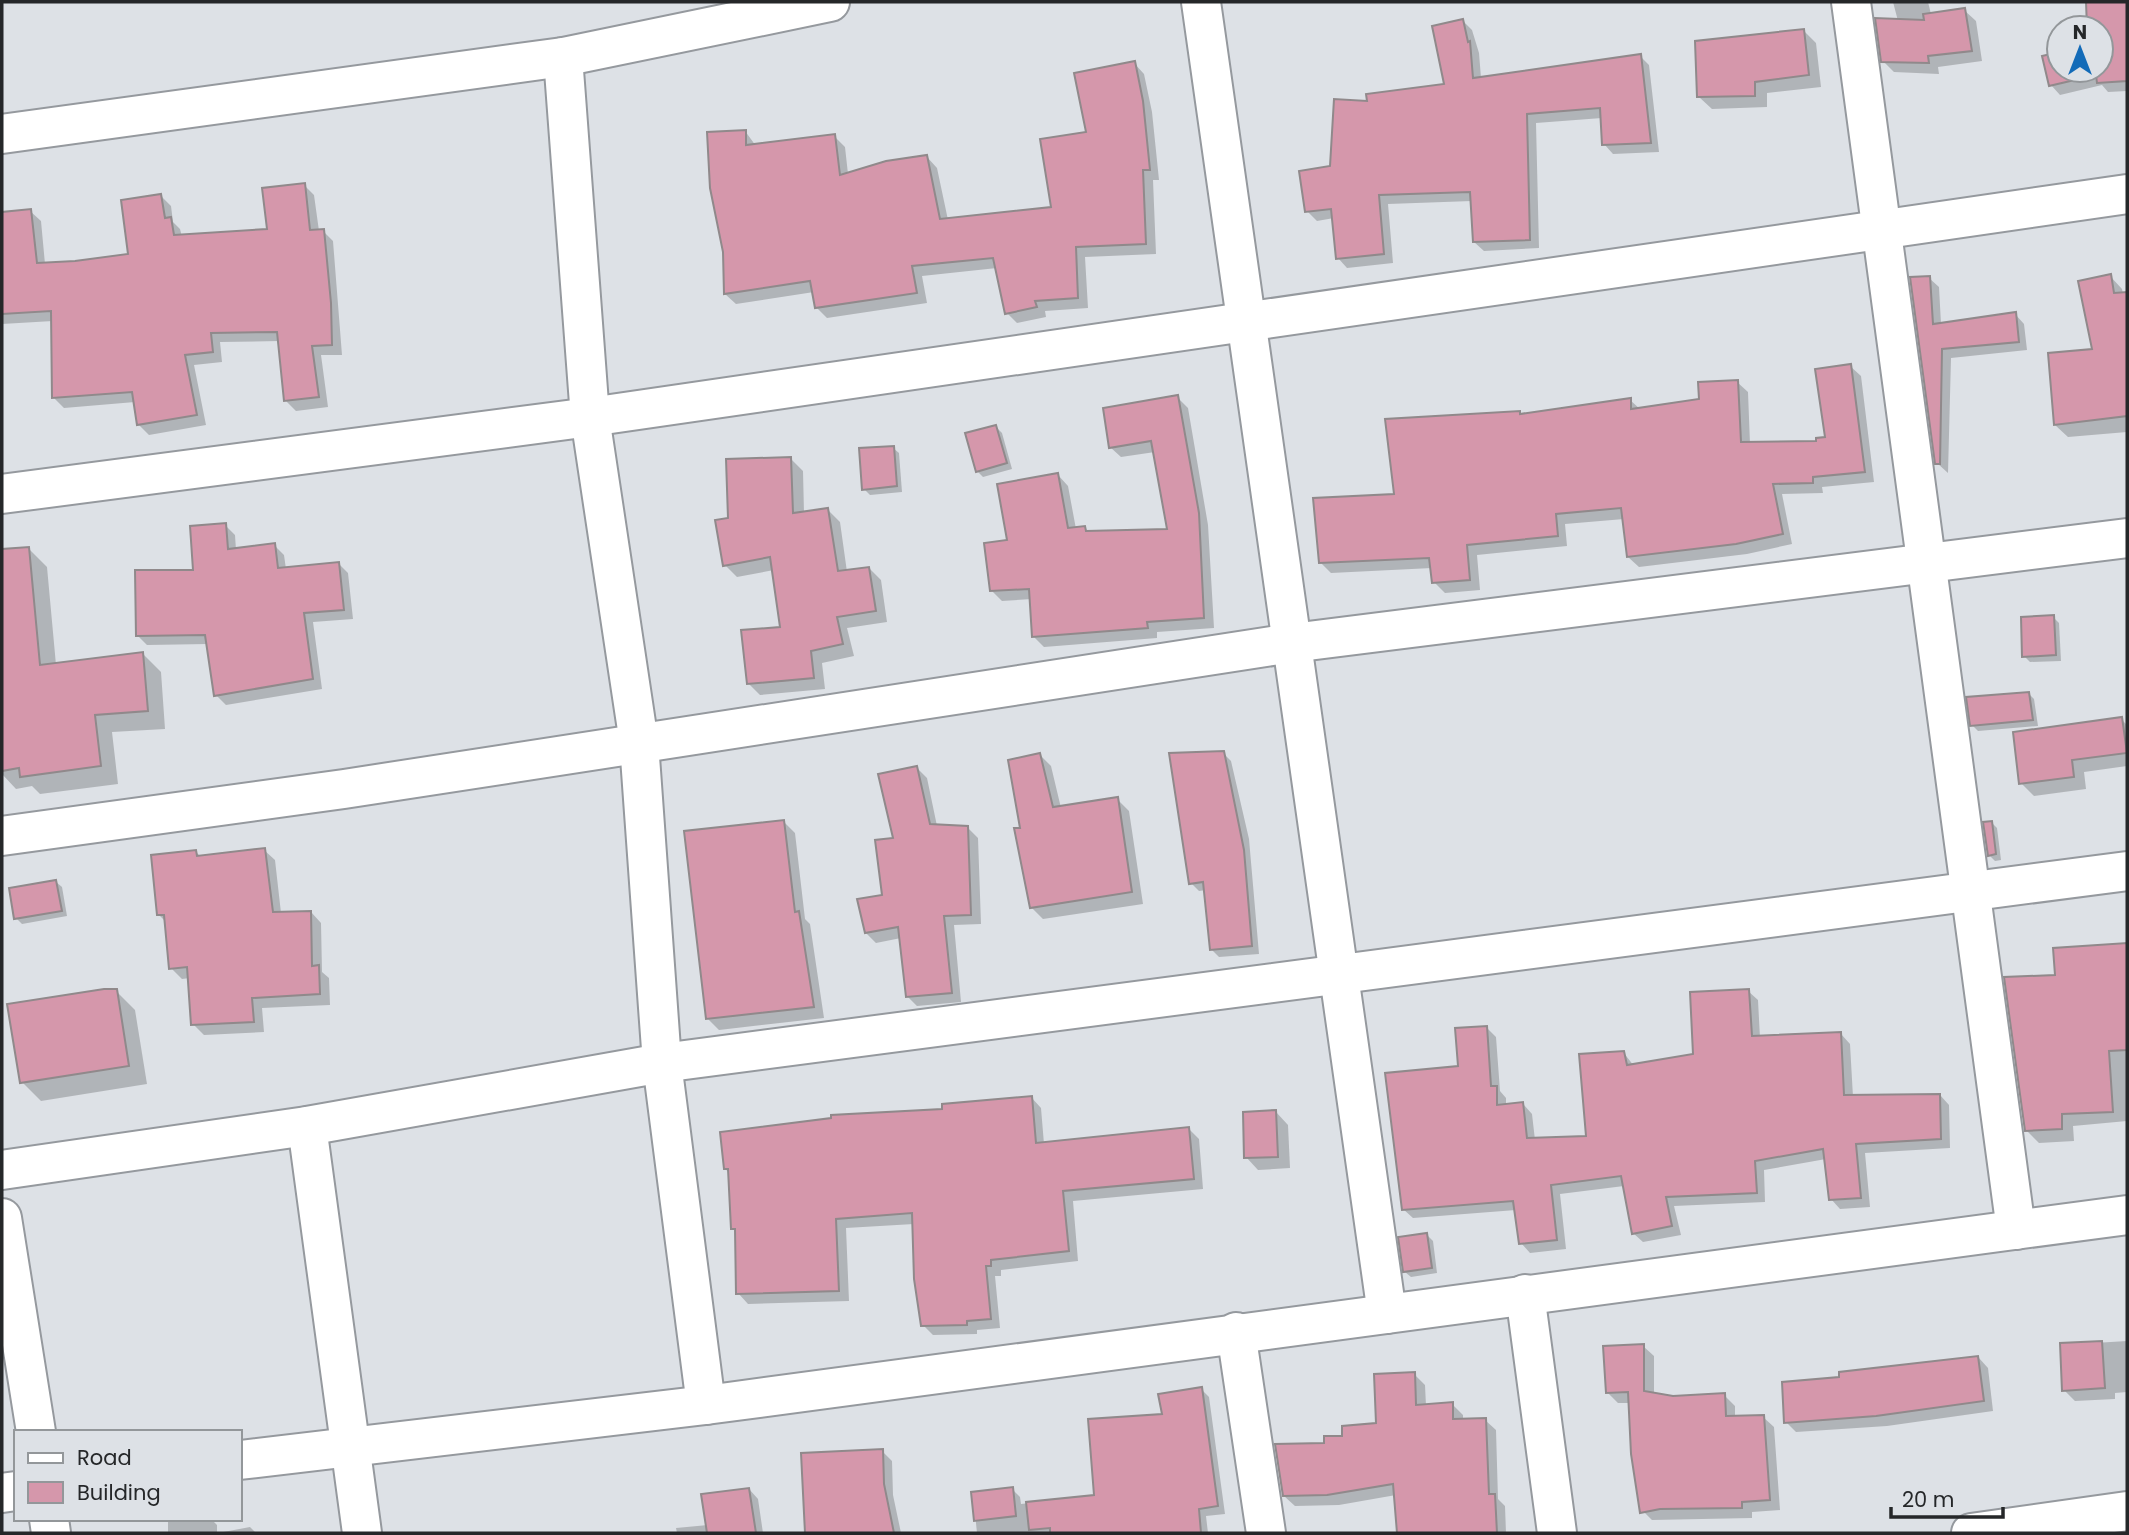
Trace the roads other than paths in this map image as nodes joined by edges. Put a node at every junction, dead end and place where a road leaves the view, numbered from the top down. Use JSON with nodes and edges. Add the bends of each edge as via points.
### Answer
{"nodes":[{"id":1,"x":830,"y":2,"type":"edge"},
{"id":2,"x":1201,"y":2,"type":"edge"},
{"id":3,"x":1850,"y":2,"type":"edge"},
{"id":4,"x":563,"y":57,"type":"junction"},
{"id":5,"x":2,"y":134,"type":"edge"},
{"id":6,"x":2127,"y":194,"type":"edge"},
{"id":7,"x":1880,"y":230,"type":"junction"},
{"id":8,"x":1244,"y":324,"type":"junction"},
{"id":9,"x":590,"y":417,"type":"junction"},
{"id":10,"x":2,"y":494,"type":"edge"},
{"id":11,"x":2127,"y":538,"type":"edge"},
{"id":12,"x":1928,"y":563,"type":"junction"},
{"id":13,"x":1292,"y":643,"type":"junction"},
{"id":14,"x":639,"y":743,"type":"junction"},
{"id":15,"x":2,"y":836,"type":"edge"},
{"id":16,"x":2127,"y":871,"type":"edge"},
{"id":17,"x":1972,"y":891,"type":"junction"},
{"id":18,"x":1338,"y":975,"type":"junction"},
{"id":19,"x":662,"y":1063,"type":"junction"},
{"id":20,"x":307,"y":1126,"type":"junction"},
{"id":21,"x":2,"y":1170,"type":"edge"},
{"id":22,"x":2127,"y":1215,"type":"edge"},
{"id":23,"x":2,"y":1218,"type":"edge"},
{"id":24,"x":2016,"y":1230,"type":"junction"},
{"id":25,"x":1525,"y":1294,"type":"junction"},
{"id":26,"x":1387,"y":1314,"type":"junction"},
{"id":27,"x":1236,"y":1332,"type":"junction"},
{"id":28,"x":706,"y":1405,"type":"junction"},
{"id":29,"x":36,"y":1430,"type":"edge"},
{"id":30,"x":349,"y":1444,"type":"junction"},
{"id":31,"x":242,"y":1460,"type":"edge"},
{"id":32,"x":2127,"y":1511,"type":"edge"},
{"id":33,"x":362,"y":1533,"type":"edge"},
{"id":34,"x":1266,"y":1533,"type":"edge"},
{"id":35,"x":1558,"y":1533,"type":"edge"},
{"id":36,"x":1971,"y":1533,"type":"edge"}],
"edges":[{"from":1,"to":4,"type":"street"},
{"from":2,"to":8,"type":"street"},
{"from":3,"to":7,"type":"street"},
{"from":4,"to":5,"type":"street"},
{"from":4,"to":9,"type":"street"},
{"from":6,"to":7,"type":"street"},
{"from":7,"to":8,"type":"street"},
{"from":7,"to":12,"type":"street"},
{"from":8,"to":9,"type":"street"},
{"from":8,"to":13,"type":"street"},
{"from":9,"to":10,"type":"street"},
{"from":9,"to":14,"type":"street"},
{"from":11,"to":12,"type":"street"},
{"from":12,"to":13,"type":"street"},
{"from":12,"to":17,"type":"street"},
{"from":13,"to":14,"type":"street"},
{"from":13,"to":18,"type":"street"},
{"from":14,"to":15,"type":"street"},
{"from":14,"to":19,"type":"street"},
{"from":16,"to":17,"type":"street"},
{"from":17,"to":18,"type":"street"},
{"from":17,"to":24,"type":"street"},
{"from":18,"to":19,"type":"street"},
{"from":18,"to":26,"type":"street"},
{"from":19,"to":20,"type":"street"},
{"from":19,"to":28,"type":"street"},
{"from":20,"to":21,"type":"street"},
{"from":20,"to":30,"type":"street"},
{"from":22,"to":24,"type":"street"},
{"from":23,"to":29,"type":"street"},
{"from":24,"to":25,"type":"street"},
{"from":25,"to":26,"type":"street"},
{"from":25,"to":35,"type":"street"},
{"from":26,"to":27,"type":"street"},
{"from":27,"to":28,"type":"street"},
{"from":27,"to":34,"type":"street"},
{"from":28,"to":30,"type":"street"},
{"from":30,"to":31,"type":"street"},
{"from":30,"to":33,"type":"street"},
{"from":32,"to":36,"type":"street"}]}
